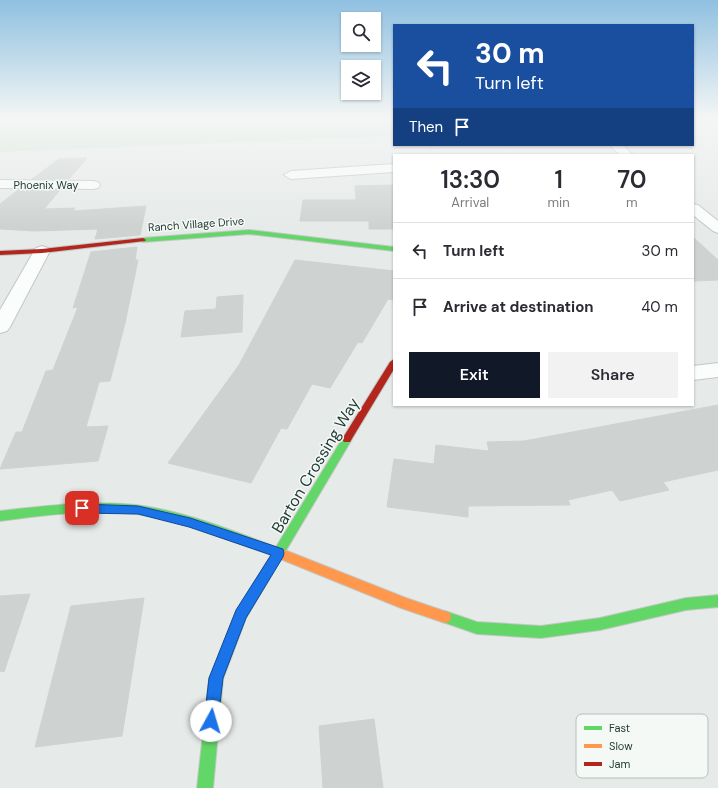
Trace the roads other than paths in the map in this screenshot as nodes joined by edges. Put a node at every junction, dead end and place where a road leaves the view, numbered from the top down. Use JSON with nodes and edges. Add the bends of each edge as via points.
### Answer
{"nodes":[{"id":1,"x":393,"y":168,"type":"edge"},
{"id":2,"x":292,"y":175,"type":"dead end"},
{"id":3,"x":0,"y":184,"type":"edge"},
{"id":4,"x":93,"y":185,"type":"dead end"},
{"id":5,"x":694,"y":209,"type":"edge"},
{"id":6,"x":718,"y":228,"type":"edge"},
{"id":7,"x":393,"y":249,"type":"edge"},
{"id":8,"x":42,"y":251,"type":"junction"},
{"id":9,"x":0,"y":253,"type":"edge"},
{"id":10,"x":0,"y":327,"type":"edge"},
{"id":11,"x":393,"y":366,"type":"edge"},
{"id":12,"x":718,"y":370,"type":"edge"},
{"id":13,"x":694,"y":373,"type":"edge"},
{"id":14,"x":388,"y":384,"type":"edge"},
{"id":15,"x":0,"y":516,"type":"edge"},
{"id":16,"x":279,"y":553,"type":"junction"},
{"id":17,"x":718,"y":601,"type":"edge"},
{"id":18,"x":205,"y":788,"type":"edge"}],
"edges":[{"from":1,"to":2,"type":"street"},
{"from":3,"to":4,"type":"street","name":"Phoenix Way"},
{"from":5,"to":6,"type":"street"},
{"from":7,"to":8,"type":"street","name":"Ranch Village Drive","via":[[249,232]]},
{"from":8,"to":9,"type":"street","name":"Ranch Village Drive"},
{"from":8,"to":10,"type":"street"},
{"from":11,"to":14,"type":"street","name":"Barton Crossing Way"},
{"from":12,"to":13,"type":"street"},
{"from":14,"to":16,"type":"street","name":"Barton Crossing Way"},
{"from":15,"to":16,"type":"street","via":[[96,507],[138,510],[190,522]]},
{"from":16,"to":17,"type":"street","via":[[405,604],[477,628],[541,632],[600,624],[686,604]]},
{"from":16,"to":18,"type":"street","name":"Barton Crossing Way","via":[[241,615],[216,678]]}]}
